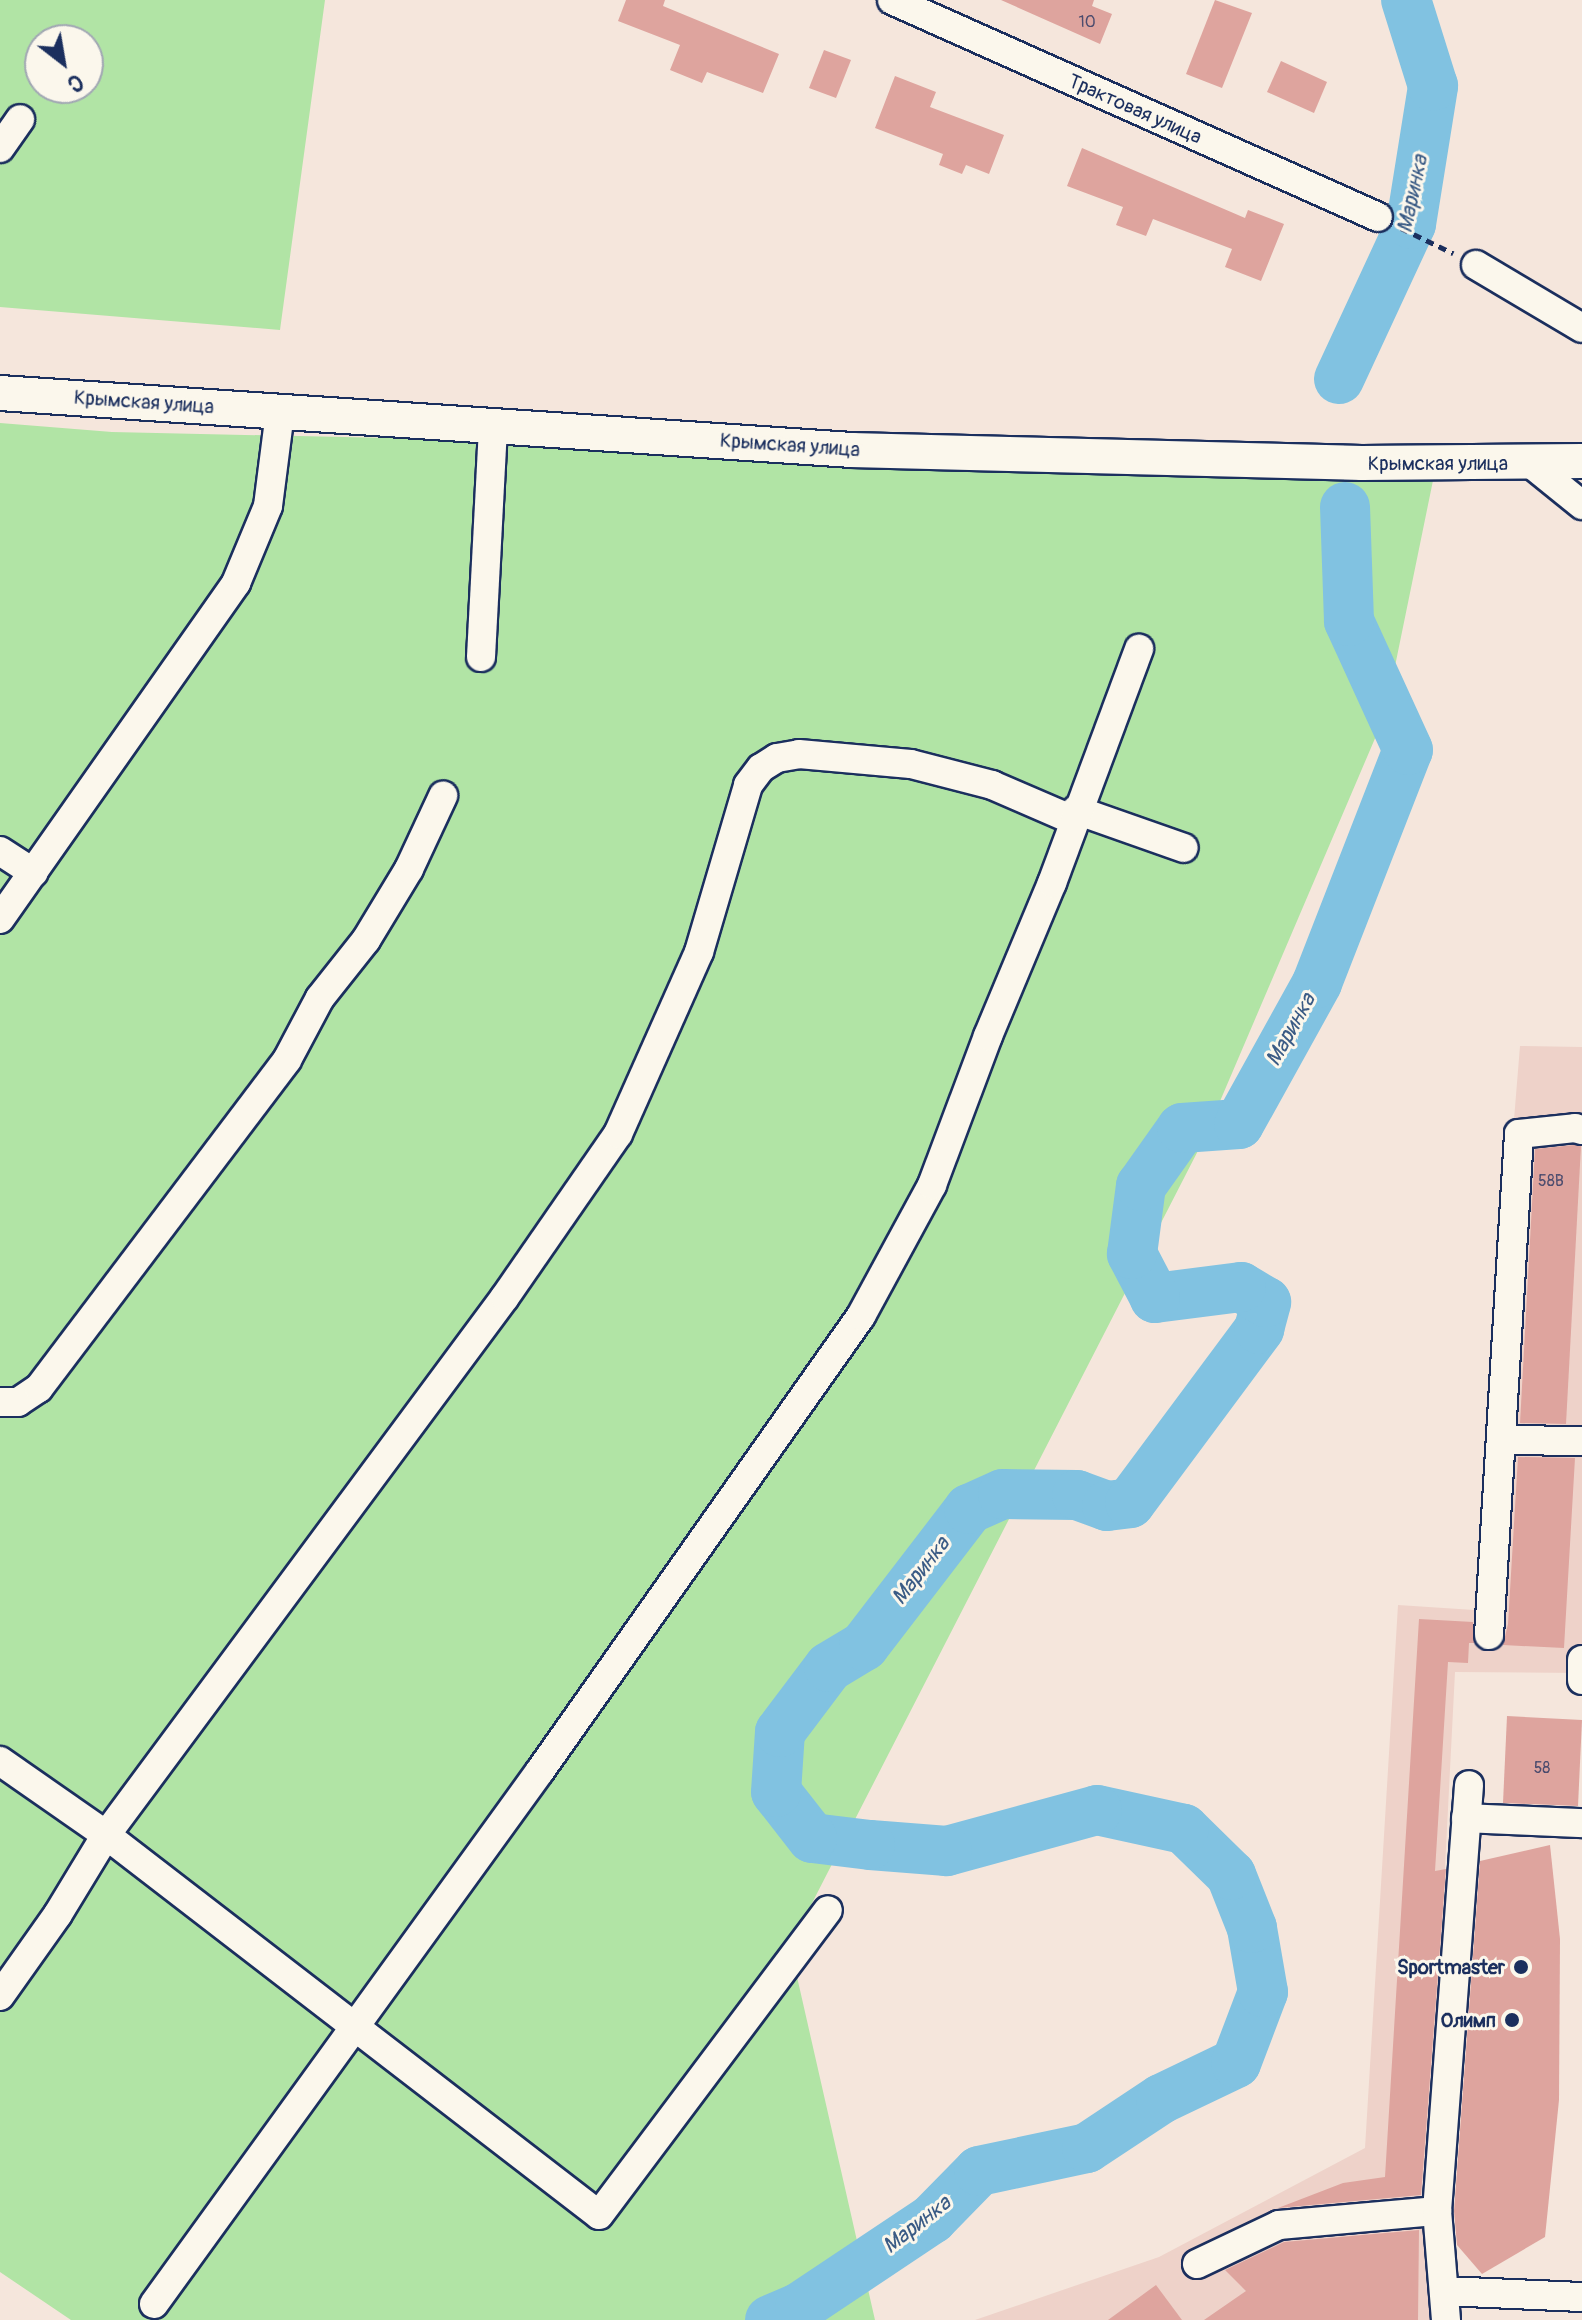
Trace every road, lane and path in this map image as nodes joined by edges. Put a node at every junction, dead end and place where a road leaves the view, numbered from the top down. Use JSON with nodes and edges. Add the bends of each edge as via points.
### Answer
{"nodes":[{"id":1,"x":892,"y":0,"type":"edge"},
{"id":2,"x":20,"y":119,"type":"dead end"},
{"id":3,"x":0,"y":148,"type":"edge"},
{"id":4,"x":1378,"y":217,"type":"joint"},
{"id":5,"x":1476,"y":265,"type":"joint"},
{"id":6,"x":1582,"y":328,"type":"edge"},
{"id":7,"x":0,"y":393,"type":"edge"},
{"id":8,"x":280,"y":412,"type":"junction"},
{"id":9,"x":493,"y":426,"type":"junction"},
{"id":10,"x":1582,"y":461,"type":"edge"},
{"id":11,"x":1530,"y":463,"type":"junction"},
{"id":12,"x":1582,"y":505,"type":"edge"},
{"id":13,"x":1139,"y":649,"type":"dead end"},
{"id":14,"x":481,"y":657,"type":"dead end"},
{"id":15,"x":443,"y":796,"type":"dead end"},
{"id":16,"x":1074,"y":815,"type":"junction"},
{"id":17,"x":1184,"y":848,"type":"dead end"},
{"id":18,"x":0,"y":851,"type":"edge"},
{"id":19,"x":34,"y":873,"type":"junction"},
{"id":20,"x":0,"y":919,"type":"edge"},
{"id":21,"x":1582,"y":1130,"type":"edge"},
{"id":22,"x":0,"y":1402,"type":"edge"},
{"id":23,"x":1502,"y":1440,"type":"junction"},
{"id":24,"x":1582,"y":1441,"type":"edge"},
{"id":25,"x":1489,"y":1635,"type":"dead end"},
{"id":26,"x":1582,"y":1660,"type":"edge"},
{"id":27,"x":1582,"y":1680,"type":"edge"},
{"id":28,"x":0,"y":1761,"type":"edge"},
{"id":29,"x":1469,"y":1785,"type":"dead end"},
{"id":30,"x":1466,"y":1818,"type":"junction"},
{"id":31,"x":1582,"y":1823,"type":"edge"},
{"id":32,"x":106,"y":1835,"type":"junction"},
{"id":33,"x":828,"y":1910,"type":"dead end"},
{"id":34,"x":0,"y":1996,"type":"edge"},
{"id":35,"x":354,"y":2025,"type":"junction"},
{"id":36,"x":1437,"y":2211,"type":"junction"},
{"id":37,"x":1197,"y":2264,"type":"dead end"},
{"id":38,"x":1444,"y":2291,"type":"junction"},
{"id":39,"x":1582,"y":2297,"type":"edge"},
{"id":40,"x":154,"y":2304,"type":"dead end"},
{"id":41,"x":1446,"y":2320,"type":"edge"}],
"edges":[{"from":1,"to":4,"type":"street","name":"Трактовая улица"},
{"from":2,"to":3,"type":"street"},
{"from":4,"to":5,"type":"path"},
{"from":5,"to":6,"type":"street"},
{"from":7,"to":8,"type":"main road","name":"Крымская улица"},
{"from":8,"to":9,"type":"main road","name":"Крымская улица"},
{"from":8,"to":19,"type":"street","via":[[268,506],[236,583]]},
{"from":9,"to":11,"type":"main road","name":"Крымская улица","via":[[851,450]]},
{"from":9,"to":14,"type":"street"},
{"from":10,"to":11,"type":"main road","name":"Крымская улица"},
{"from":11,"to":12,"type":"street"},
{"from":13,"to":16,"type":"street"},
{"from":15,"to":22,"type":"street","via":[[409,869],[366,940],[320,998],[287,1060],[39,1388],[18,1402]]},
{"from":16,"to":17,"type":"street"},
{"from":16,"to":32,"type":"street","via":[[992,785],[911,764],[799,754],[761,768],[748,785],[699,952],[618,1134],[505,1297]]},
{"from":16,"to":35,"type":"street","via":[[932,1185],[861,1316]]},
{"from":18,"to":19,"type":"street"},
{"from":19,"to":20,"type":"street"},
{"from":21,"to":23,"type":"street","via":[[1519,1134]]},
{"from":23,"to":24,"type":"street"},
{"from":23,"to":25,"type":"street"},
{"from":26,"to":27,"type":"street"},
{"from":28,"to":32,"type":"street"},
{"from":29,"to":30,"type":"street"},
{"from":30,"to":31,"type":"street"},
{"from":30,"to":36,"type":"street"},
{"from":32,"to":34,"type":"street"},
{"from":32,"to":35,"type":"street"},
{"from":33,"to":35,"type":"street","via":[[599,2215]]},
{"from":35,"to":40,"type":"street"},
{"from":36,"to":37,"type":"street","via":[[1279,2225]]},
{"from":36,"to":38,"type":"street"},
{"from":38,"to":39,"type":"street"},
{"from":38,"to":41,"type":"street"}]}
